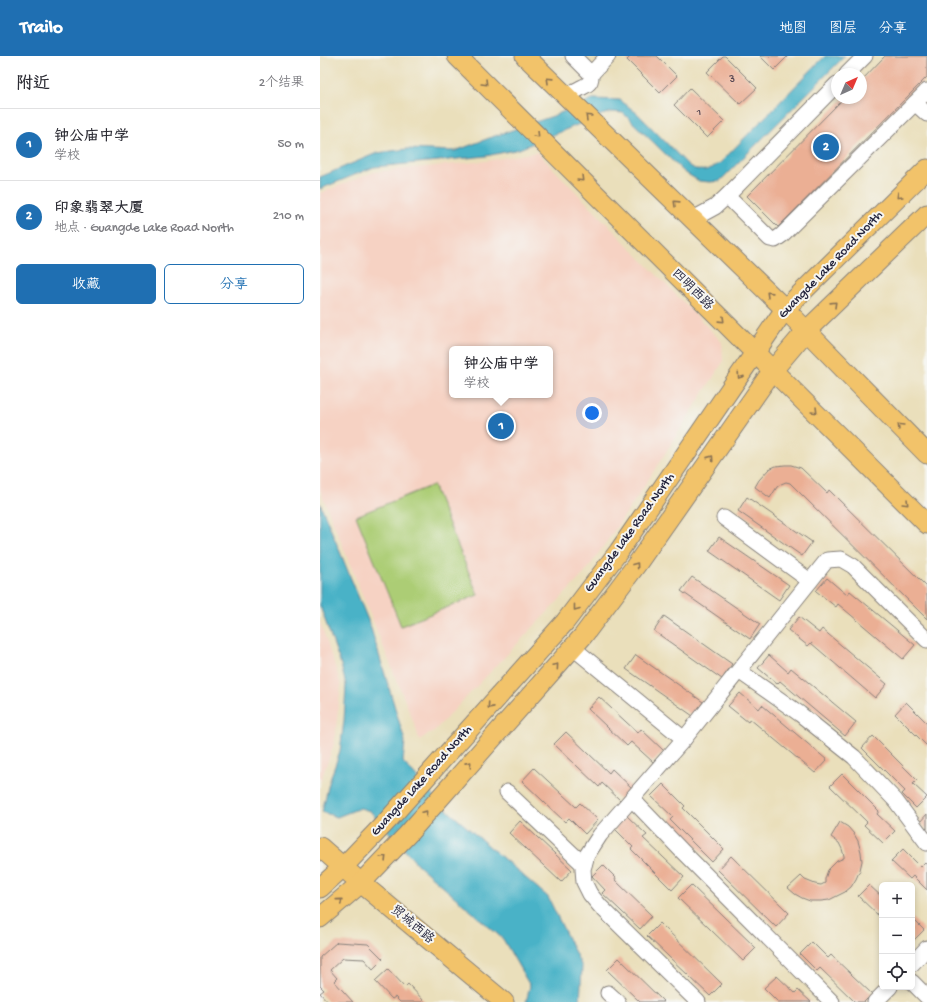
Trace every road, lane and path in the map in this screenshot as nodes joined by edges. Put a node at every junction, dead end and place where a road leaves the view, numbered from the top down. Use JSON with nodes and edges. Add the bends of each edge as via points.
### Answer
{"nodes":[{"id":1,"x":457,"y":56,"type":"edge"},
{"id":2,"x":525,"y":56,"type":"edge"},
{"id":3,"x":573,"y":56,"type":"edge"},
{"id":4,"x":608,"y":56,"type":"edge"},
{"id":5,"x":865,"y":56,"type":"edge"},
{"id":6,"x":853,"y":68,"type":"edge"},
{"id":7,"x":591,"y":72,"type":"junction"},
{"id":8,"x":831,"y":90,"type":"edge"},
{"id":9,"x":927,"y":91,"type":"edge"},
{"id":10,"x":571,"y":100,"type":"junction"},
{"id":11,"x":915,"y":103,"type":"junction"},
{"id":12,"x":927,"y":114,"type":"edge"},
{"id":13,"x":927,"y":169,"type":"edge"},
{"id":14,"x":727,"y":196,"type":"junction"},
{"id":15,"x":927,"y":214,"type":"edge"},
{"id":16,"x":693,"y":219,"type":"junction"},
{"id":17,"x":785,"y":309,"type":"junction"},
{"id":18,"x":806,"y":331,"type":"junction"},
{"id":19,"x":756,"y":353,"type":"junction"},
{"id":20,"x":773,"y":370,"type":"junction"},
{"id":21,"x":927,"y":454,"type":"edge"},
{"id":22,"x":724,"y":518,"type":"dead end"},
{"id":23,"x":927,"y":524,"type":"edge"},
{"id":24,"x":810,"y":581,"type":"junction"},
{"id":25,"x":927,"y":640,"type":"edge"},
{"id":26,"x":572,"y":648,"type":"junction"},
{"id":27,"x":739,"y":671,"type":"junction"},
{"id":28,"x":684,"y":739,"type":"junction"},
{"id":29,"x":507,"y":792,"type":"dead end"},
{"id":30,"x":632,"y":799,"type":"junction"},
{"id":31,"x":927,"y":843,"type":"edge"},
{"id":32,"x":320,"y":847,"type":"edge"},
{"id":33,"x":584,"y":865,"type":"junction"},
{"id":34,"x":343,"y":867,"type":"junction"},
{"id":35,"x":361,"y":883,"type":"junction"},
{"id":36,"x":320,"y":888,"type":"edge"},
{"id":37,"x":320,"y":918,"type":"edge"},
{"id":38,"x":927,"y":948,"type":"edge"},
{"id":39,"x":915,"y":961,"type":"edge"},
{"id":40,"x":915,"y":985,"type":"edge"},
{"id":41,"x":887,"y":990,"type":"edge"},
{"id":42,"x":927,"y":997,"type":"edge"},
{"id":43,"x":504,"y":1002,"type":"edge"},
{"id":44,"x":698,"y":1002,"type":"edge"},
{"id":45,"x":832,"y":1002,"type":"edge"},
{"id":46,"x":875,"y":1002,"type":"edge"}],
"edges":[{"from":1,"to":19,"type":"main road","name":"四明西路","one_way":true},
{"from":10,"to":2,"type":"main road","one_way":true},
{"from":3,"to":7,"type":"lane"},
{"from":4,"to":7,"type":"lane"},
{"from":5,"to":6,"type":"lane"},
{"from":7,"to":10,"type":"lane","via":[[588,85],[574,92]]},
{"from":8,"to":14,"type":"lane"},
{"from":9,"to":11,"type":"lane"},
{"from":16,"to":10,"type":"main road","one_way":true},
{"from":11,"to":12,"type":"lane"},
{"from":11,"to":14,"type":"lane","via":[[775,240],[770,239]]},
{"from":13,"to":17,"type":"main road","name":"Guangde Lake Road North","one_way":true},
{"from":14,"to":16,"type":"lane","via":[[715,207]]},
{"from":18,"to":15,"type":"main road","name":"Guangde Lake Road North","one_way":true},
{"from":17,"to":16,"type":"main road","one_way":true},
{"from":17,"to":18,"type":"main road"},
{"from":17,"to":19,"type":"main road","name":"Guangde Lake Road North"},
{"from":18,"to":20,"type":"main road","name":"Guangde Lake Road North"},
{"from":21,"to":18,"type":"main road","one_way":true},
{"from":19,"to":20,"type":"main road","name":"四明西路"},
{"from":19,"to":34,"type":"main road","name":"Guangde Lake Road North","one_way":true,"via":[[619,551],[565,622]]},
{"from":20,"to":23,"type":"main road","name":"四明西路","one_way":true},
{"from":26,"to":20,"type":"main road","name":"Guangde Lake Road North","one_way":true,"via":[[632,570]]},
{"from":22,"to":24,"type":"lane"},
{"from":24,"to":25,"type":"lane","via":[[827,560],[841,559],[853,566]]},
{"from":24,"to":27,"type":"lane"},
{"from":26,"to":28,"type":"lane"},
{"from":35,"to":26,"type":"main road","name":"Guangde Lake Road North","one_way":true,"via":[[408,834]]},
{"from":27,"to":28,"type":"lane"},
{"from":27,"to":31,"type":"lane","via":[[800,714],[854,757],[895,800]]},
{"from":28,"to":30,"type":"lane"},
{"from":29,"to":33,"type":"lane"},
{"from":30,"to":33,"type":"lane","via":[[600,835],[587,855]]},
{"from":30,"to":45,"type":"lane"},
{"from":32,"to":34,"type":"main road","name":"贸城西路"},
{"from":33,"to":44,"type":"lane","via":[[584,882],[590,894]]},
{"from":34,"to":35,"type":"main road","name":"贸城西路"},
{"from":34,"to":36,"type":"main road","name":"Guangde Lake Road North"},
{"from":37,"to":35,"type":"main road","name":"Guangde Lake Road North","one_way":true},
{"from":35,"to":43,"type":"main road","name":"贸城西路"},
{"from":38,"to":39,"type":"lane"},
{"from":40,"to":42,"type":"lane"},
{"from":41,"to":46,"type":"lane"}]}
